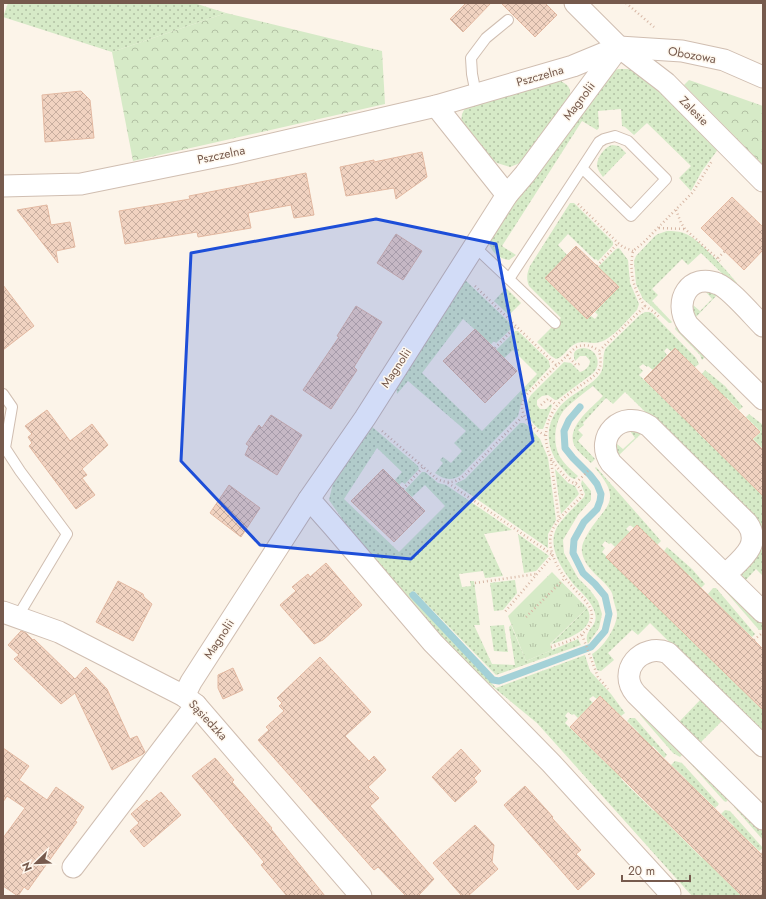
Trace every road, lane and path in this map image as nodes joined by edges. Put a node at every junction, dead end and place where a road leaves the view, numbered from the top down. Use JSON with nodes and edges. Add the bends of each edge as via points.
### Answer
{"nodes":[{"id":1,"x":575,"y":3,"type":"edge"},
{"id":2,"x":508,"y":20,"type":"dead end"},
{"id":3,"x":619,"y":47,"type":"junction"},
{"id":4,"x":763,"y":77,"type":"edge"},
{"id":5,"x":476,"y":94,"type":"junction"},
{"id":6,"x":436,"y":106,"type":"junction"},
{"id":7,"x":713,"y":160,"type":"dead end"},
{"id":8,"x":582,"y":168,"type":"junction"},
{"id":9,"x":763,"y":181,"type":"edge"},
{"id":10,"x":3,"y":186,"type":"edge"},
{"id":11,"x":566,"y":192,"type":"junction"},
{"id":12,"x":507,"y":195,"type":"junction"},
{"id":13,"x":676,"y":210,"type":"junction"},
{"id":14,"x":659,"y":228,"type":"junction"},
{"id":15,"x":618,"y":243,"type":"junction"},
{"id":16,"x":474,"y":246,"type":"junction"},
{"id":17,"x":633,"y":251,"type":"junction"},
{"id":18,"x":725,"y":251,"type":"dead end"},
{"id":19,"x":718,"y":258,"type":"dead end"},
{"id":20,"x":597,"y":266,"type":"dead end"},
{"id":21,"x":458,"y":271,"type":"junction"},
{"id":22,"x":509,"y":279,"type":"junction"},
{"id":23,"x":645,"y":306,"type":"dead end"},
{"id":24,"x":555,"y":323,"type":"dead end"},
{"id":25,"x":516,"y":326,"type":"junction"},
{"id":26,"x":763,"y":326,"type":"edge"},
{"id":27,"x":494,"y":348,"type":"dead end"},
{"id":28,"x":599,"y":351,"type":"dead end"},
{"id":29,"x":566,"y":355,"type":"junction"},
{"id":30,"x":582,"y":363,"type":"dead end"},
{"id":31,"x":556,"y":365,"type":"junction"},
{"id":32,"x":3,"y":394,"type":"edge"},
{"id":33,"x":763,"y":399,"type":"edge"},
{"id":34,"x":541,"y":405,"type":"dead end"},
{"id":35,"x":557,"y":405,"type":"dead end"},
{"id":36,"x":524,"y":415,"type":"junction"},
{"id":37,"x":365,"y":418,"type":"junction"},
{"id":38,"x":544,"y":435,"type":"dead end"},
{"id":39,"x":550,"y":457,"type":"dead end"},
{"id":40,"x":594,"y":464,"type":"dead end"},
{"id":41,"x":423,"y":467,"type":"junction"},
{"id":42,"x":447,"y":482,"type":"junction"},
{"id":43,"x":576,"y":483,"type":"dead end"},
{"id":44,"x":403,"y":489,"type":"dead end"},
{"id":45,"x":309,"y":499,"type":"junction"},
{"id":46,"x":559,"y":520,"type":"dead end"},
{"id":47,"x":537,"y":574,"type":"junction"},
{"id":48,"x":726,"y":575,"type":"junction"},
{"id":49,"x":564,"y":578,"type":"dead end"},
{"id":50,"x":475,"y":583,"type":"dead end"},
{"id":51,"x":763,"y":612,"type":"edge"},
{"id":52,"x":504,"y":613,"type":"dead end"},
{"id":53,"x":11,"y":614,"type":"edge"},
{"id":54,"x":526,"y":616,"type":"dead end"},
{"id":55,"x":763,"y":632,"type":"edge"},
{"id":56,"x":582,"y":635,"type":"dead end"},
{"id":57,"x":754,"y":640,"type":"dead end"},
{"id":58,"x":590,"y":659,"type":"dead end"},
{"id":59,"x":190,"y":700,"type":"junction"},
{"id":60,"x":763,"y":746,"type":"edge"},
{"id":61,"x":763,"y":819,"type":"edge"},
{"id":62,"x":73,"y":868,"type":"dead end"},
{"id":63,"x":670,"y":893,"type":"dead end"},
{"id":64,"x":361,"y":896,"type":"edge"}],
"edges":[{"from":1,"to":3,"type":"street","name":"Zalesie"},
{"from":2,"to":5,"type":"lane","via":[[486,38],[471,58]]},
{"from":3,"to":4,"type":"street","name":"Obozowa","via":[[682,51],[724,60]]},
{"from":3,"to":5,"type":"street","name":"Pszczelna","via":[[573,66]]},
{"from":3,"to":9,"type":"street","name":"Zalesie","via":[[666,83]]},
{"from":3,"to":12,"type":"street","name":"Magnolii"},
{"from":5,"to":6,"type":"street","name":"Pszczelna"},
{"from":6,"to":10,"type":"street","name":"Pszczelna","via":[[229,154],[81,184]]},
{"from":6,"to":12,"type":"street"},
{"from":7,"to":13,"type":"path","via":[[693,192]]},
{"from":8,"to":8,"type":"lane","via":[[599,142],[615,136],[628,141],[666,180],[631,216]]},
{"from":8,"to":11,"type":"lane"},
{"from":11,"to":15,"type":"path"},
{"from":11,"to":22,"type":"lane"},
{"from":12,"to":16,"type":"street","name":"Magnolii"},
{"from":13,"to":14,"type":"path"},
{"from":13,"to":14,"type":"path","via":[[685,229]]},
{"from":14,"to":17,"type":"path"},
{"from":15,"to":17,"type":"path"},
{"from":15,"to":20,"type":"path"},
{"from":16,"to":21,"type":"street","name":"Magnolii"},
{"from":16,"to":22,"type":"lane"},
{"from":17,"to":23,"type":"path","via":[[633,284]]},
{"from":18,"to":19,"type":"path"},
{"from":21,"to":25,"type":"path"},
{"from":21,"to":37,"type":"street","name":"Magnolii"},
{"from":22,"to":24,"type":"lane"},
{"from":25,"to":27,"type":"path"},
{"from":25,"to":31,"type":"path"},
{"from":26,"to":33,"type":"street","via":[[719,284],[700,282],[689,288],[682,298],[681,309],[688,325]]},
{"from":28,"to":29,"type":"path","via":[[584,344]]},
{"from":29,"to":30,"type":"path","via":[[576,365]]},
{"from":29,"to":31,"type":"path"},
{"from":31,"to":36,"type":"path","via":[[526,395],[522,404]]},
{"from":32,"to":53,"type":"lane","via":[[12,407],[5,448],[67,534]]},
{"from":34,"to":35,"type":"path","via":[[548,398]]},
{"from":36,"to":38,"type":"path","via":[[537,432]]},
{"from":36,"to":42,"type":"path","via":[[461,478]]},
{"from":37,"to":41,"type":"path"},
{"from":37,"to":45,"type":"street","name":"Magnolii"},
{"from":39,"to":46,"type":"path"},
{"from":40,"to":43,"type":"path"},
{"from":41,"to":42,"type":"path","via":[[437,479]]},
{"from":41,"to":44,"type":"path"},
{"from":42,"to":47,"type":"path","via":[[553,554]]},
{"from":45,"to":59,"type":"street","name":"Magnolii","via":[[191,682]]},
{"from":45,"to":63,"type":"street","via":[[433,643],[550,763]]},
{"from":47,"to":50,"type":"path"},
{"from":47,"to":52,"type":"path"},
{"from":48,"to":48,"type":"street","via":[[753,544],[754,538],[747,522],[649,426],[638,420],[617,425],[610,432],[606,442],[606,454],[612,463]]},
{"from":48,"to":51,"type":"street"},
{"from":49,"to":54,"type":"path"},
{"from":53,"to":59,"type":"street","name":"Sąsiedzka","via":[[60,632]]},
{"from":55,"to":57,"type":"path"},
{"from":56,"to":58,"type":"path"},
{"from":59,"to":62,"type":"street","name":"Magnolii"},
{"from":59,"to":64,"type":"street","name":"Sąsiedzka"},
{"from":60,"to":61,"type":"street","via":[[668,653],[657,650],[647,652],[630,668],[628,682],[636,694]]}]}
